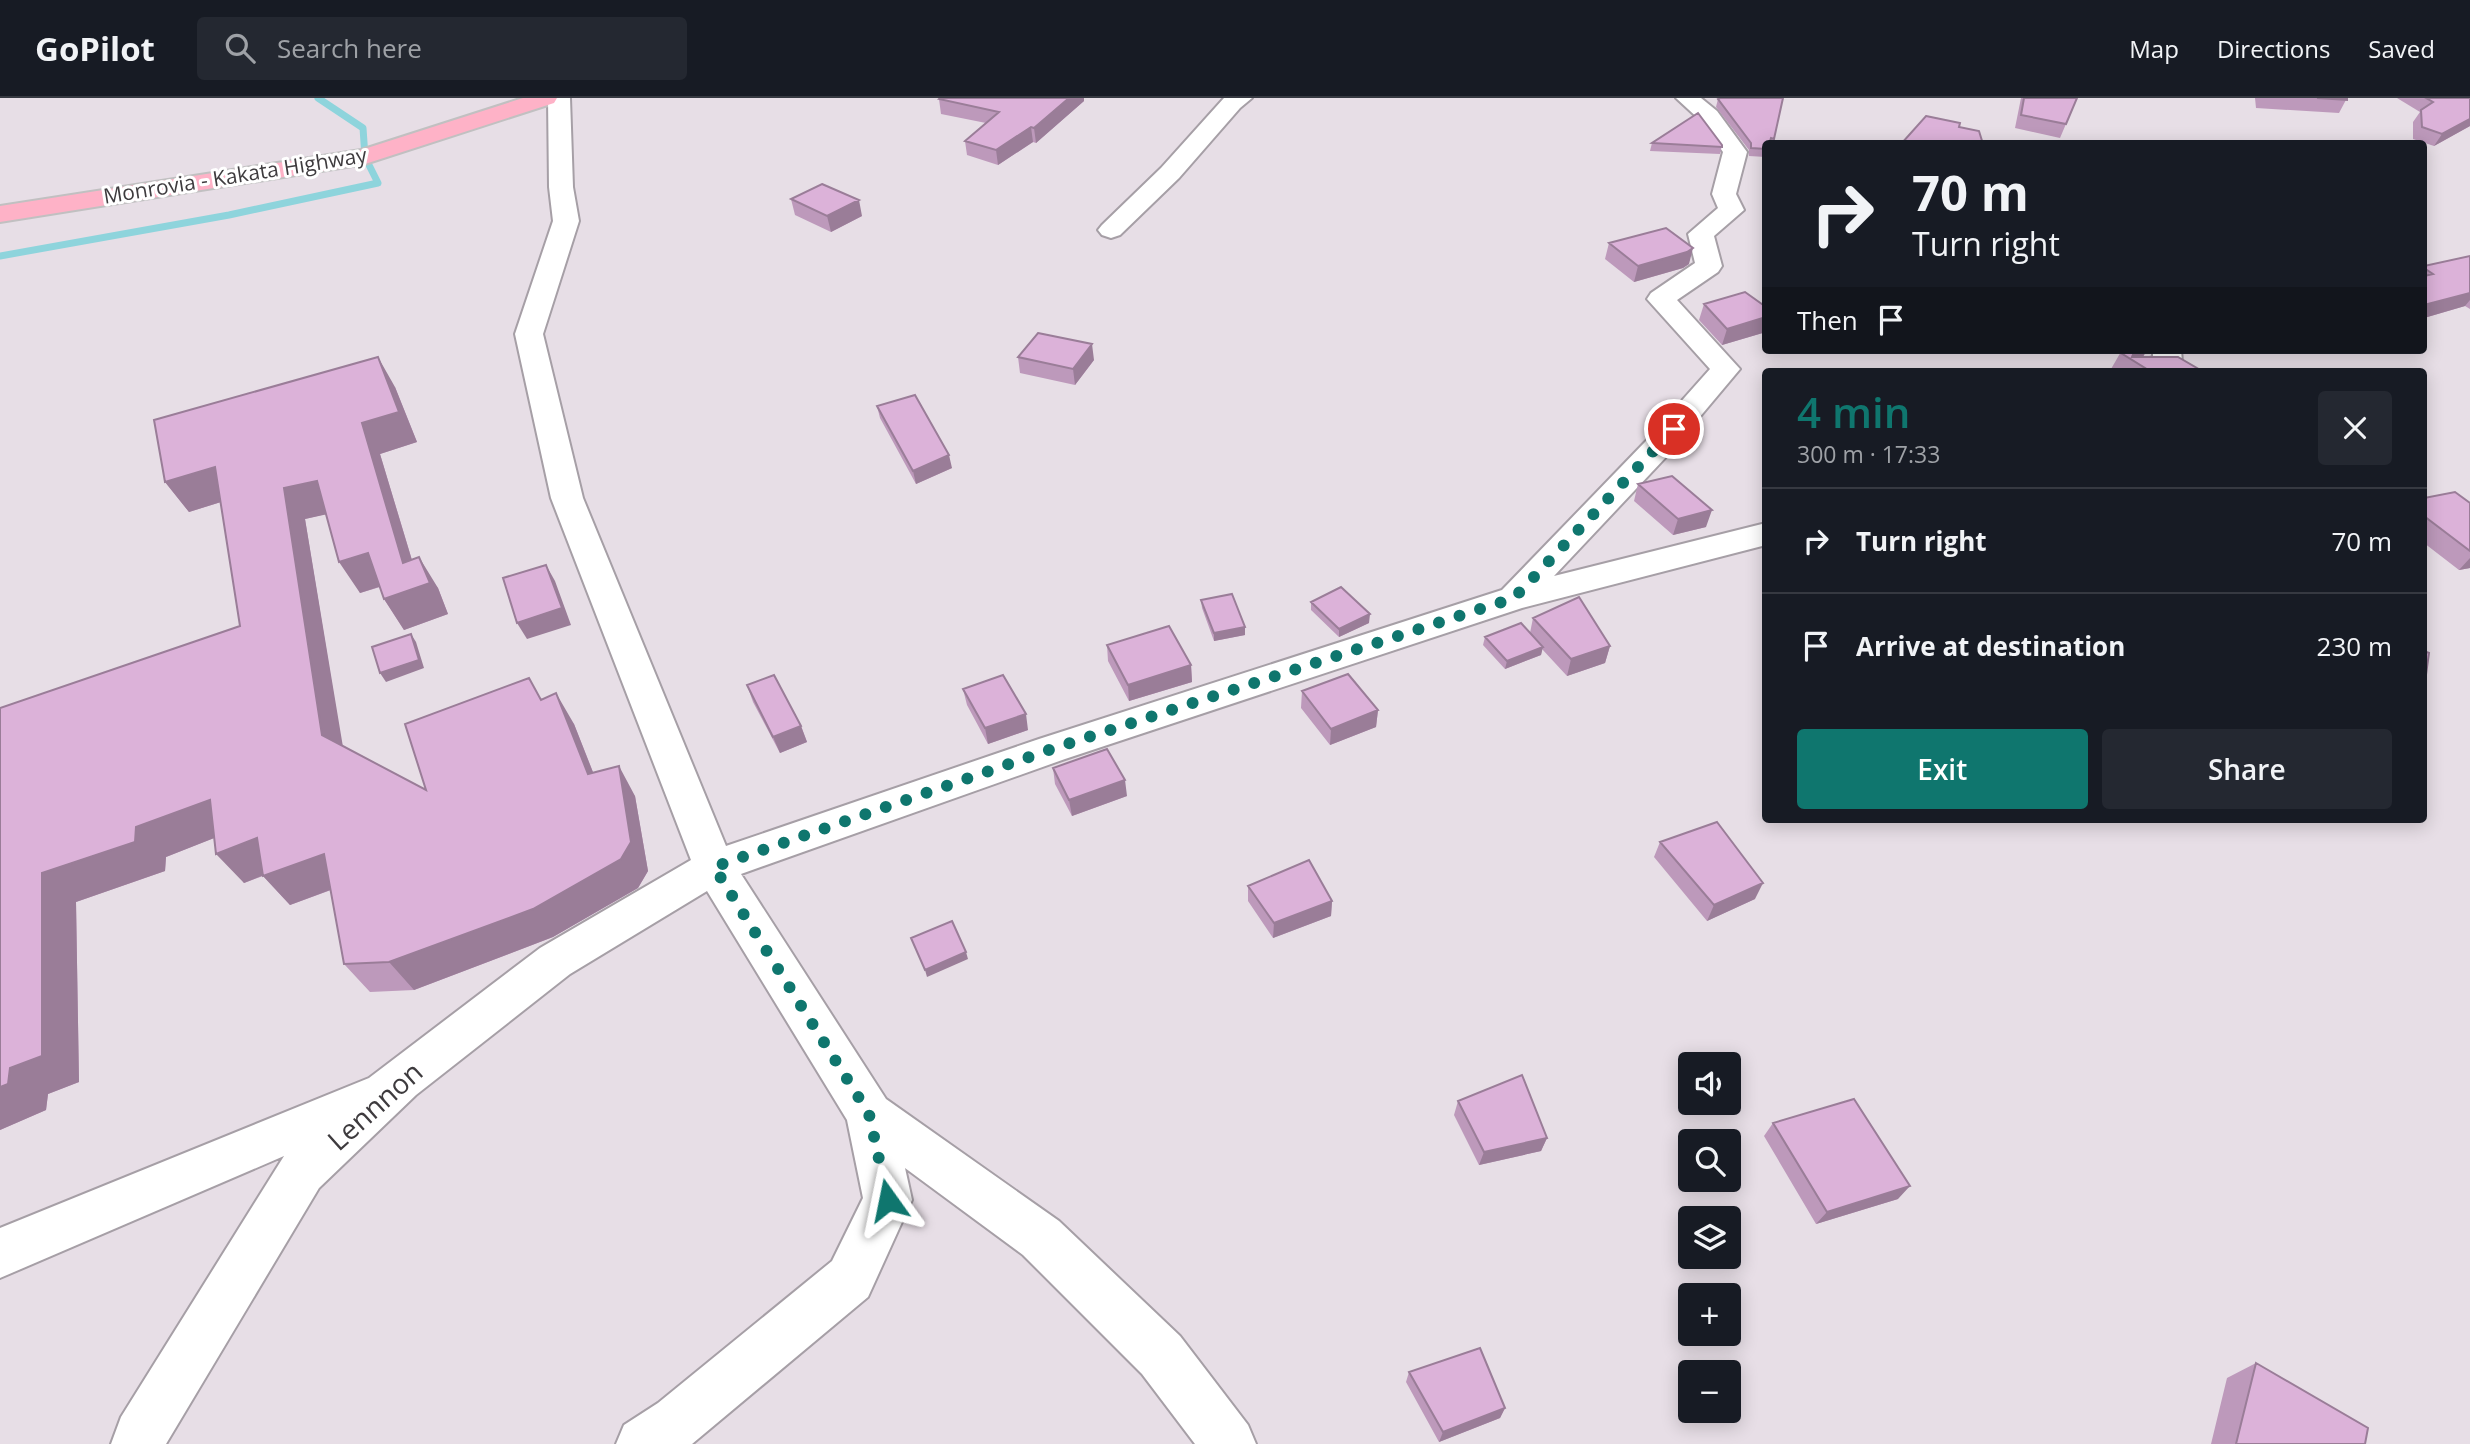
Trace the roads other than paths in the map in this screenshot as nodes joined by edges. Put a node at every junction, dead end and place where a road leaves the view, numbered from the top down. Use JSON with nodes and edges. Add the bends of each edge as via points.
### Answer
{"nodes":[{"id":1,"x":546,"y":98,"type":"edge"},
{"id":2,"x":559,"y":98,"type":"edge"},
{"id":3,"x":1241,"y":98,"type":"edge"},
{"id":4,"x":1687,"y":98,"type":"edge"},
{"id":5,"x":0,"y":214,"type":"edge"},
{"id":6,"x":1111,"y":230,"type":"dead end"},
{"id":7,"x":2167,"y":354,"type":"edge"},
{"id":8,"x":2148,"y":368,"type":"edge"},
{"id":9,"x":1762,"y":535,"type":"edge"},
{"id":10,"x":1514,"y":598,"type":"junction"},
{"id":11,"x":714,"y":867,"type":"junction"},
{"id":12,"x":388,"y":1090,"type":"junction"},
{"id":13,"x":869,"y":1114,"type":"junction"},
{"id":14,"x":0,"y":1254,"type":"edge"},
{"id":15,"x":138,"y":1444,"type":"edge"},
{"id":16,"x":643,"y":1444,"type":"edge"},
{"id":17,"x":1229,"y":1444,"type":"edge"}],
"edges":[{"from":1,"to":5,"type":"highway","name":"Monrovia - Kakata Highway","via":[[365,157]]},
{"from":2,"to":11,"type":"street","via":[[566,221],[529,334],[566,498]]},
{"from":3,"to":6,"type":"street"},
{"from":4,"to":10,"type":"street","via":[[1709,116],[1735,152],[1724,194],[1731,210],[1701,234],[1709,266],[1661,299],[1726,369]]},
{"from":7,"to":8,"type":"street","via":[[2168,362]]},
{"from":9,"to":10,"type":"street","name":"Lennnon"},
{"from":10,"to":11,"type":"street","name":"Lennnon","via":[[1052,749]]},
{"from":11,"to":12,"type":"street","name":"Lennnon","via":[[555,961]]},
{"from":11,"to":13,"type":"street"},
{"from":12,"to":14,"type":"street"},
{"from":12,"to":15,"type":"street","name":"Lennnon","via":[[302,1172]]},
{"from":13,"to":16,"type":"street","via":[[888,1200],[850,1279],[677,1422]]},
{"from":13,"to":17,"type":"street","via":[[1041,1238],[1161,1354]]}]}
